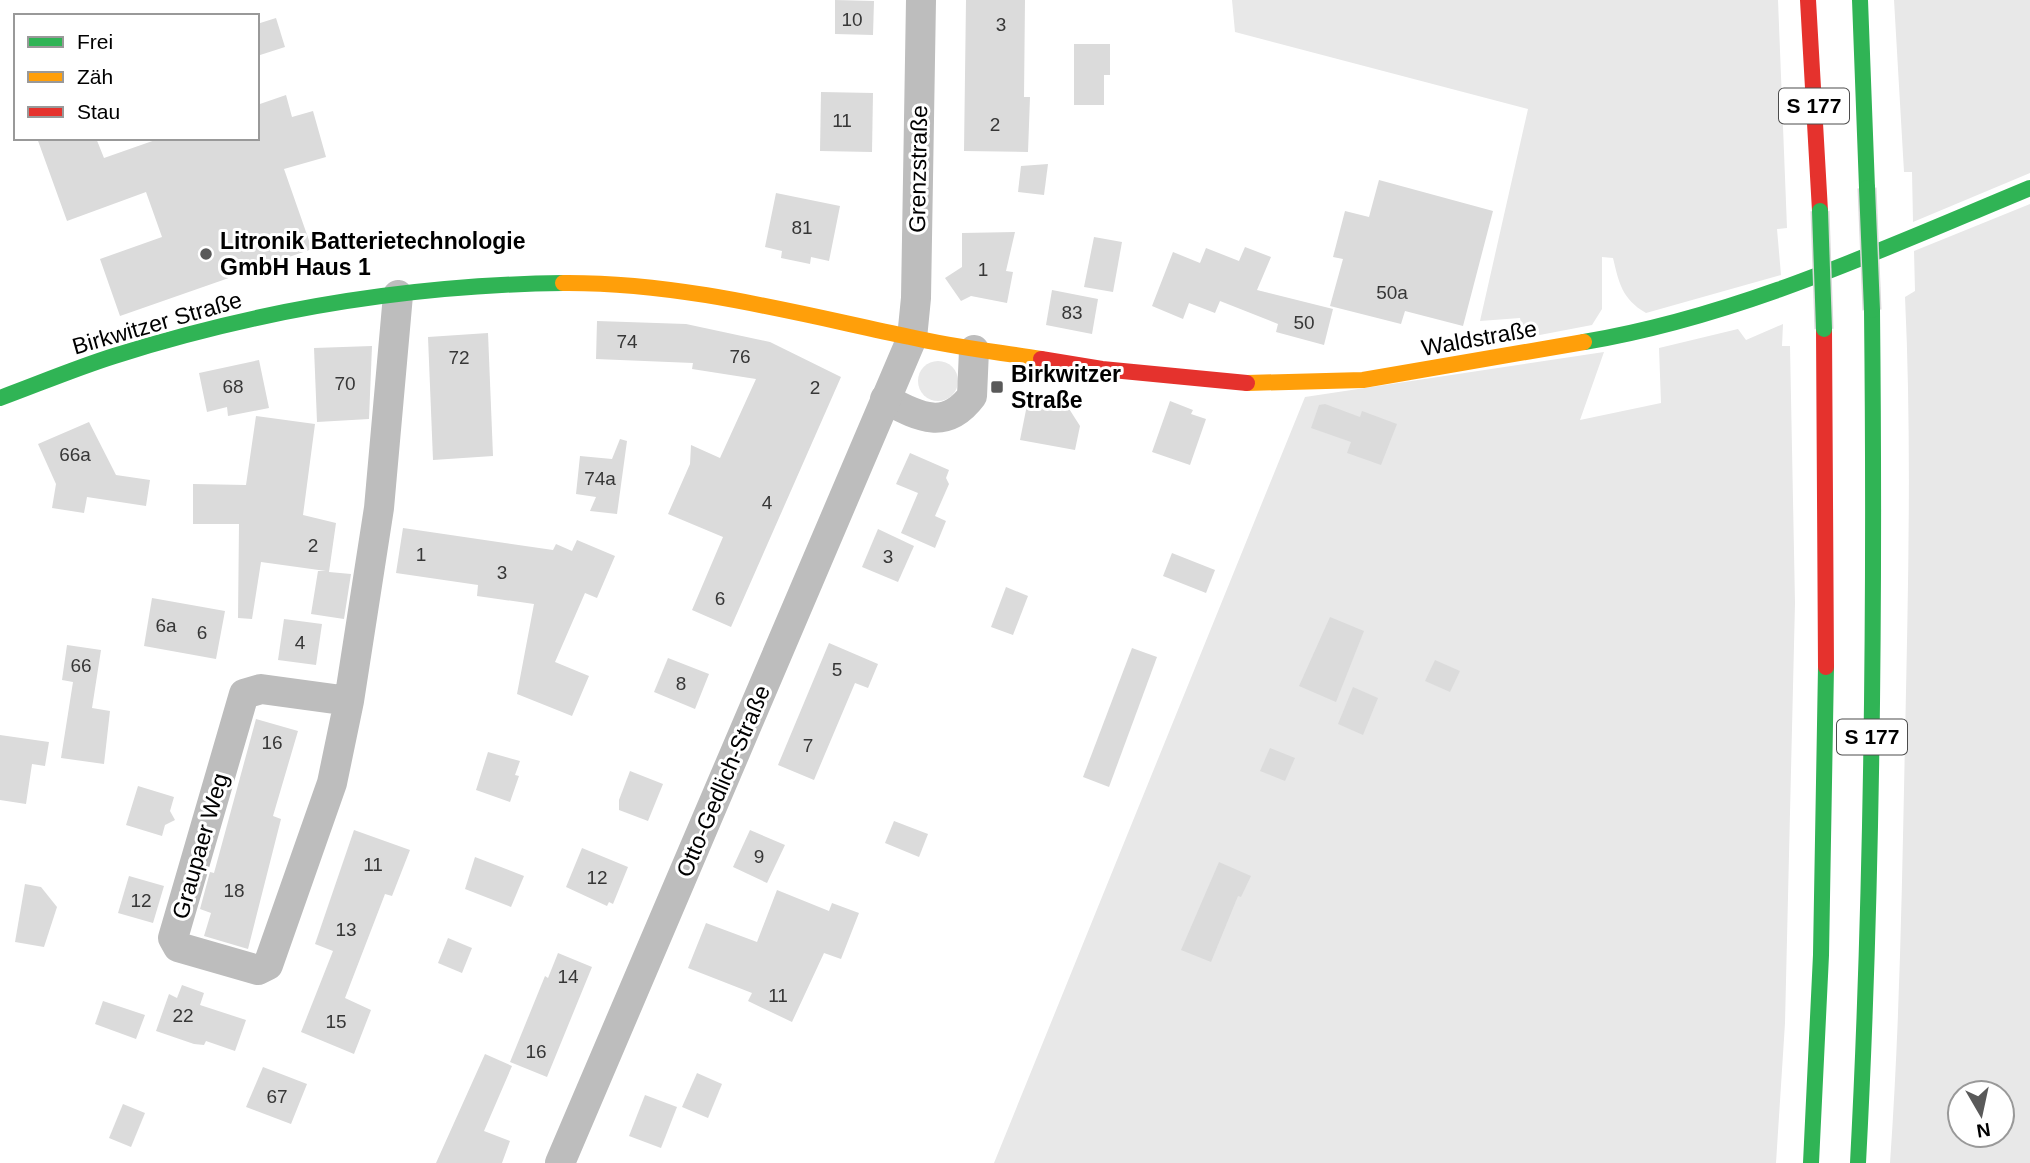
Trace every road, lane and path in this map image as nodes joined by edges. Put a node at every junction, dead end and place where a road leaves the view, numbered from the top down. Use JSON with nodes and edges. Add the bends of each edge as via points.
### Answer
{"nodes":[{"id":1,"x":921,"y":0,"type":"edge"},
{"id":2,"x":1808,"y":0,"type":"edge"},
{"id":3,"x":1860,"y":0,"type":"edge"},
{"id":4,"x":2030,"y":188,"type":"edge"},
{"id":5,"x":398,"y":295,"type":"junction"},
{"id":6,"x":912,"y":338,"type":"junction"},
{"id":7,"x":974,"y":349,"type":"junction"},
{"id":8,"x":0,"y":398,"type":"edge"},
{"id":9,"x":886,"y":399,"type":"junction"},
{"id":10,"x":349,"y":701,"type":"junction"},
{"id":11,"x":560,"y":1163,"type":"edge"},
{"id":12,"x":1811,"y":1163,"type":"edge"},
{"id":13,"x":1858,"y":1163,"type":"edge"}],
"edges":[{"from":1,"to":6,"type":"street","name":"Grenzstraße"},
{"from":2,"to":12,"type":"main road","number":"S 177","bridge":true,"via":[[1824,330],[1827,604],[1819,1043]]},
{"from":3,"to":13,"type":"main road","number":"S 177","bridge":true,"via":[[1872,310],[1875,616],[1866,1042]]},
{"from":4,"to":7,"type":"main road","name":"Waldstraße","via":[[1717,311],[1609,338],[1363,380],[1240,383],[1102,369]]},
{"from":5,"to":6,"type":"main road","name":"Birkwitzer Straße","via":[[499,284],[671,289]]},
{"from":5,"to":8,"type":"main road","name":"Birkwitzer Straße","via":[[258,317],[114,356]]},
{"from":5,"to":10,"type":"street","name":"Graupaer Weg","via":[[379,508]]},
{"from":6,"to":7,"type":"main road","name":"Waldstraße"},
{"from":6,"to":9,"type":"street","name":"Otto-Gedlich-Straße"},
{"from":7,"to":9,"type":"street","via":[[972,396],[952,414],[918,416]]},
{"from":9,"to":11,"type":"street","name":"Otto-Gedlich-Straße"},
{"from":10,"to":10,"type":"street","name":"Graupaer Weg","via":[[332,783],[268,965],[258,970],[178,947],[173,938],[244,694],[261,689]]}]}
